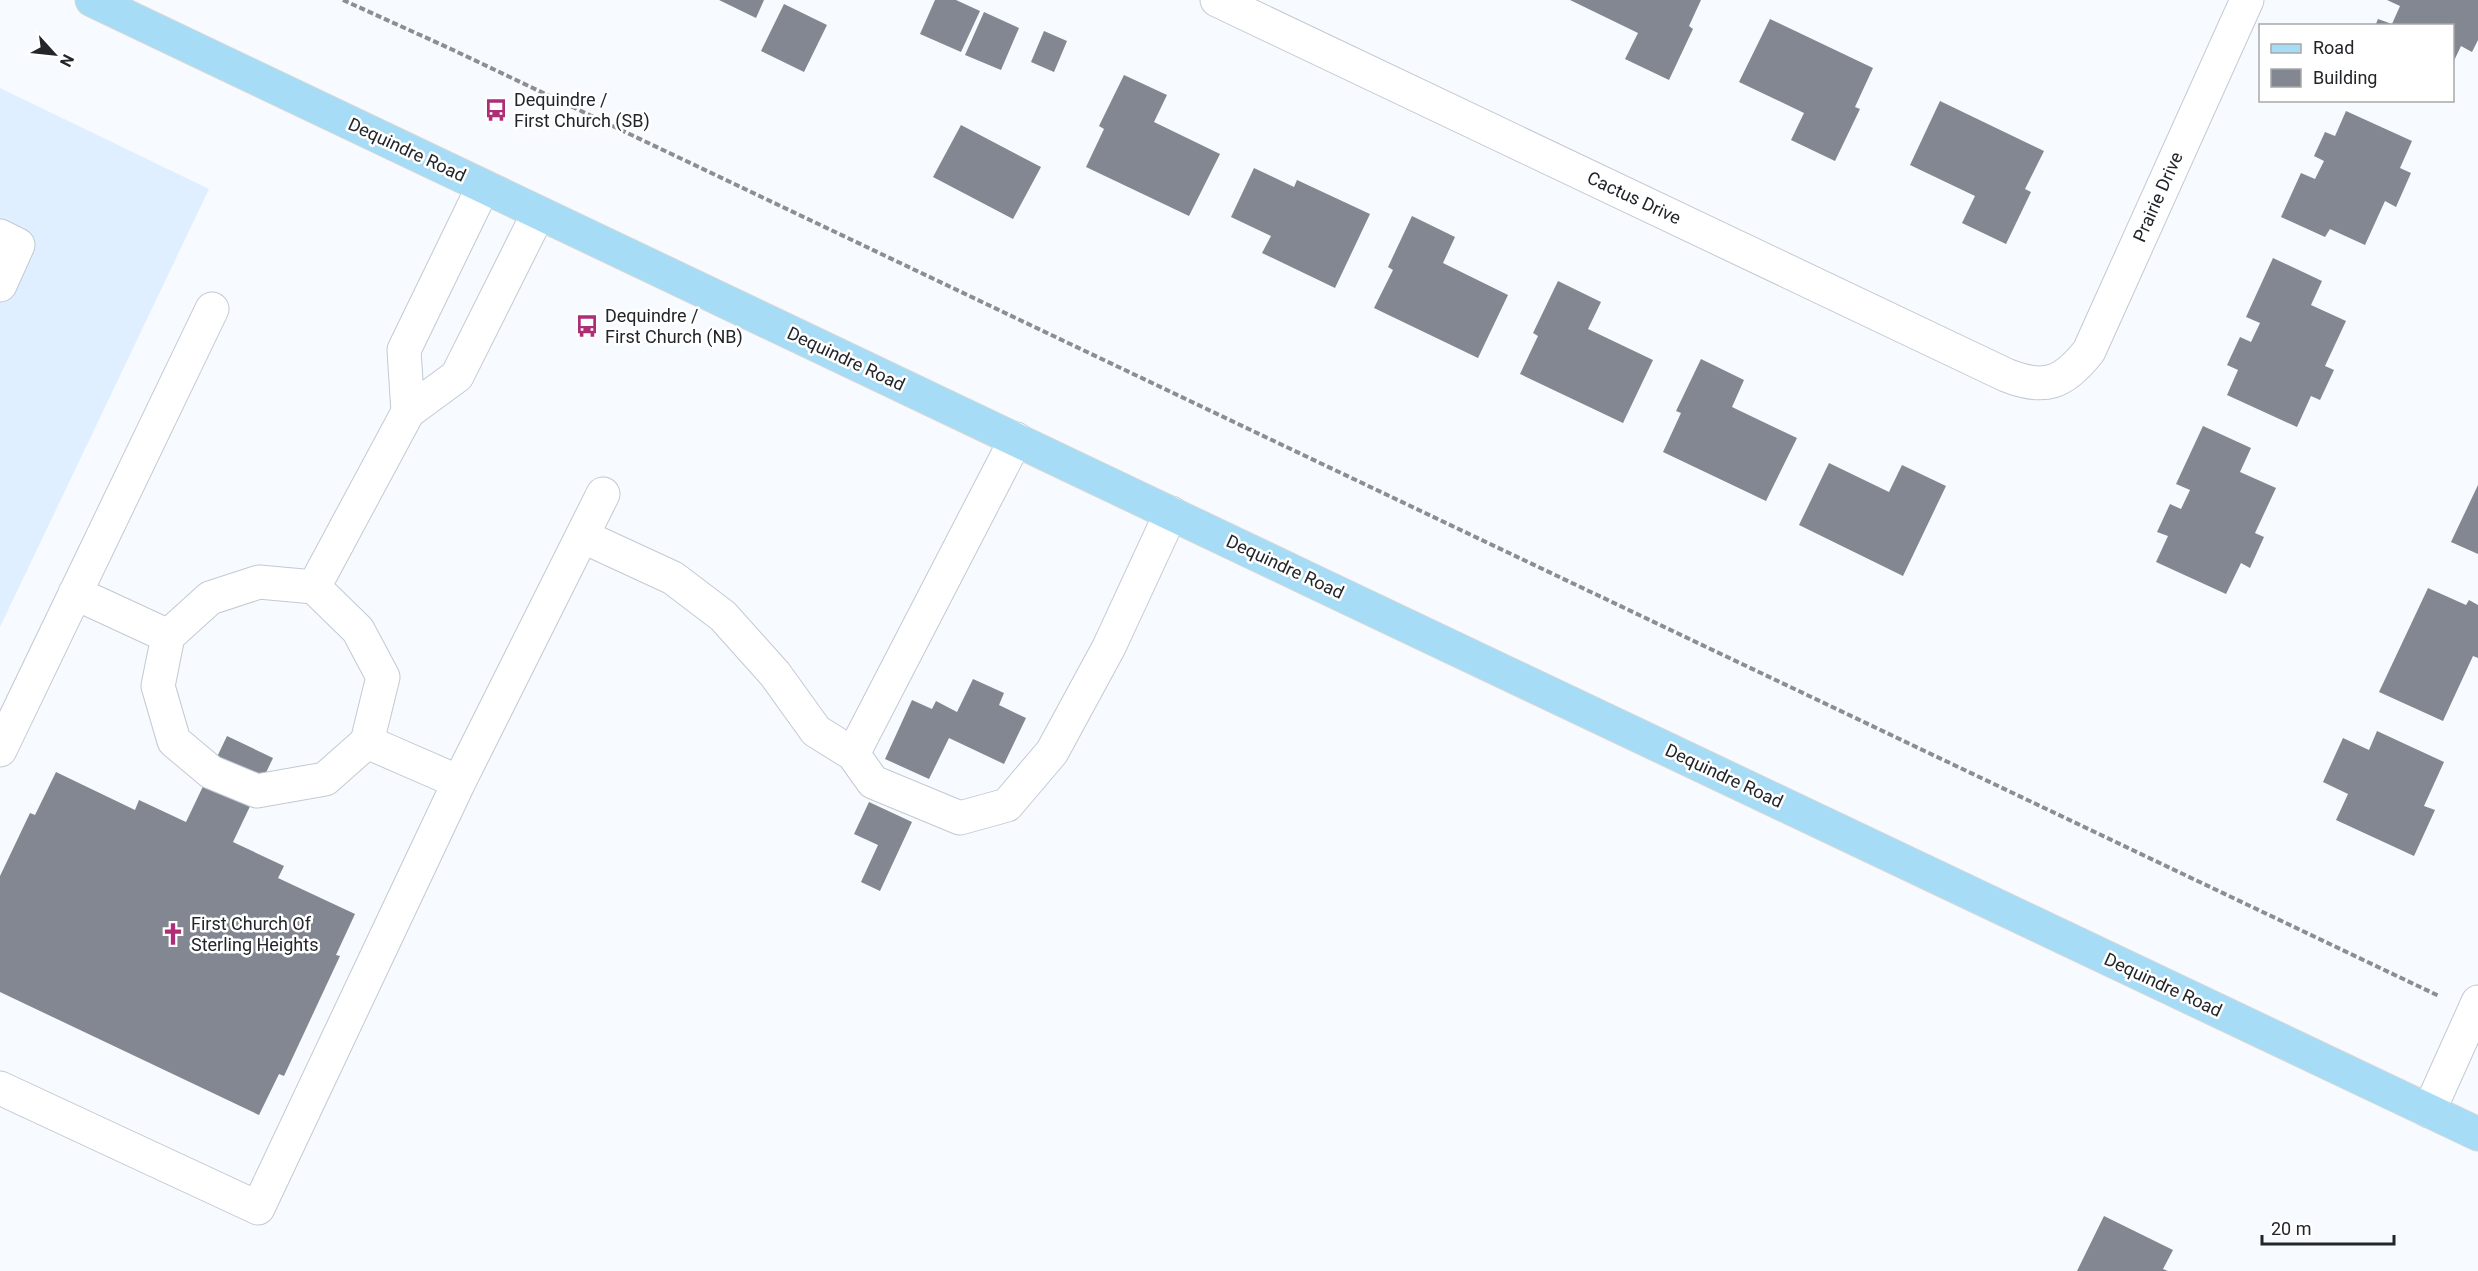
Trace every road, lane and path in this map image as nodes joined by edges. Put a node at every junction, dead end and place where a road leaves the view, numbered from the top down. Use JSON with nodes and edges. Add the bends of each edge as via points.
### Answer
{"nodes":[{"id":1,"x":92,"y":0,"type":"edge"},
{"id":2,"x":343,"y":0,"type":"edge"},
{"id":3,"x":1217,"y":0,"type":"edge"},
{"id":4,"x":2247,"y":0,"type":"edge"},
{"id":5,"x":483,"y":187,"type":"junction"},
{"id":6,"x":538,"y":214,"type":"junction"},
{"id":7,"x":0,"y":236,"type":"edge"},
{"id":8,"x":0,"y":285,"type":"edge"},
{"id":9,"x":212,"y":309,"type":"dead end"},
{"id":10,"x":2054,"y":382,"type":"joint"},
{"id":11,"x":408,"y":412,"type":"junction"},
{"id":12,"x":1016,"y":439,"type":"junction"},
{"id":13,"x":603,"y":494,"type":"dead end"},
{"id":14,"x":1171,"y":513,"type":"junction"},
{"id":15,"x":582,"y":536,"type":"junction"},
{"id":16,"x":315,"y":587,"type":"junction"},
{"id":17,"x":75,"y":593,"type":"junction"},
{"id":18,"x":168,"y":636,"type":"junction"},
{"id":19,"x":367,"y":742,"type":"junction"},
{"id":20,"x":0,"y":750,"type":"edge"},
{"id":21,"x":852,"y":754,"type":"junction"},
{"id":22,"x":459,"y":782,"type":"junction"},
{"id":23,"x":2446,"y":998,"type":"dead end"},
{"id":24,"x":2478,"y":1002,"type":"edge"},
{"id":25,"x":0,"y":1088,"type":"edge"},
{"id":26,"x":2429,"y":1111,"type":"junction"},
{"id":27,"x":2478,"y":1134,"type":"edge"}],
"edges":[{"from":1,"to":5,"type":"main road","name":"Dequindre Road"},
{"from":2,"to":23,"type":"path"},
{"from":3,"to":10,"type":"street","name":"Cactus Drive","via":[[2006,375],[2024,382]]},
{"from":4,"to":10,"type":"street","name":"Prairie Drive","via":[[2089,351],[2075,368]]},
{"from":5,"to":6,"type":"main road","name":"Dequindre Road"},
{"from":5,"to":11,"type":"street","via":[[404,351]]},
{"from":6,"to":11,"type":"street","via":[[457,376]]},
{"from":6,"to":12,"type":"main road","name":"Dequindre Road"},
{"from":7,"to":8,"type":"street","via":[[18,245]]},
{"from":9,"to":17,"type":"street"},
{"from":11,"to":16,"type":"street"},
{"from":12,"to":14,"type":"main road","name":"Dequindre Road"},
{"from":12,"to":21,"type":"street"},
{"from":13,"to":15,"type":"street"},
{"from":14,"to":21,"type":"street","via":[[1109,646],[1052,752],[1007,806],[960,818],[873,782]]},
{"from":14,"to":26,"type":"main road","name":"Dequindre Road"},
{"from":15,"to":21,"type":"street","via":[[673,578],[723,616],[775,674],[816,731]]},
{"from":15,"to":22,"type":"street"},
{"from":16,"to":18,"type":"street","via":[[259,582],[210,598]]},
{"from":16,"to":19,"type":"street","via":[[358,630],[382,677]]},
{"from":17,"to":18,"type":"street"},
{"from":17,"to":20,"type":"street"},
{"from":18,"to":19,"type":"street","via":[[158,686],[174,741],[211,772],[257,791],[325,779]]},
{"from":19,"to":22,"type":"street"},
{"from":22,"to":25,"type":"street","via":[[258,1208]]},
{"from":24,"to":26,"type":"street"},
{"from":26,"to":27,"type":"main road","name":"Dequindre Road"}]}
